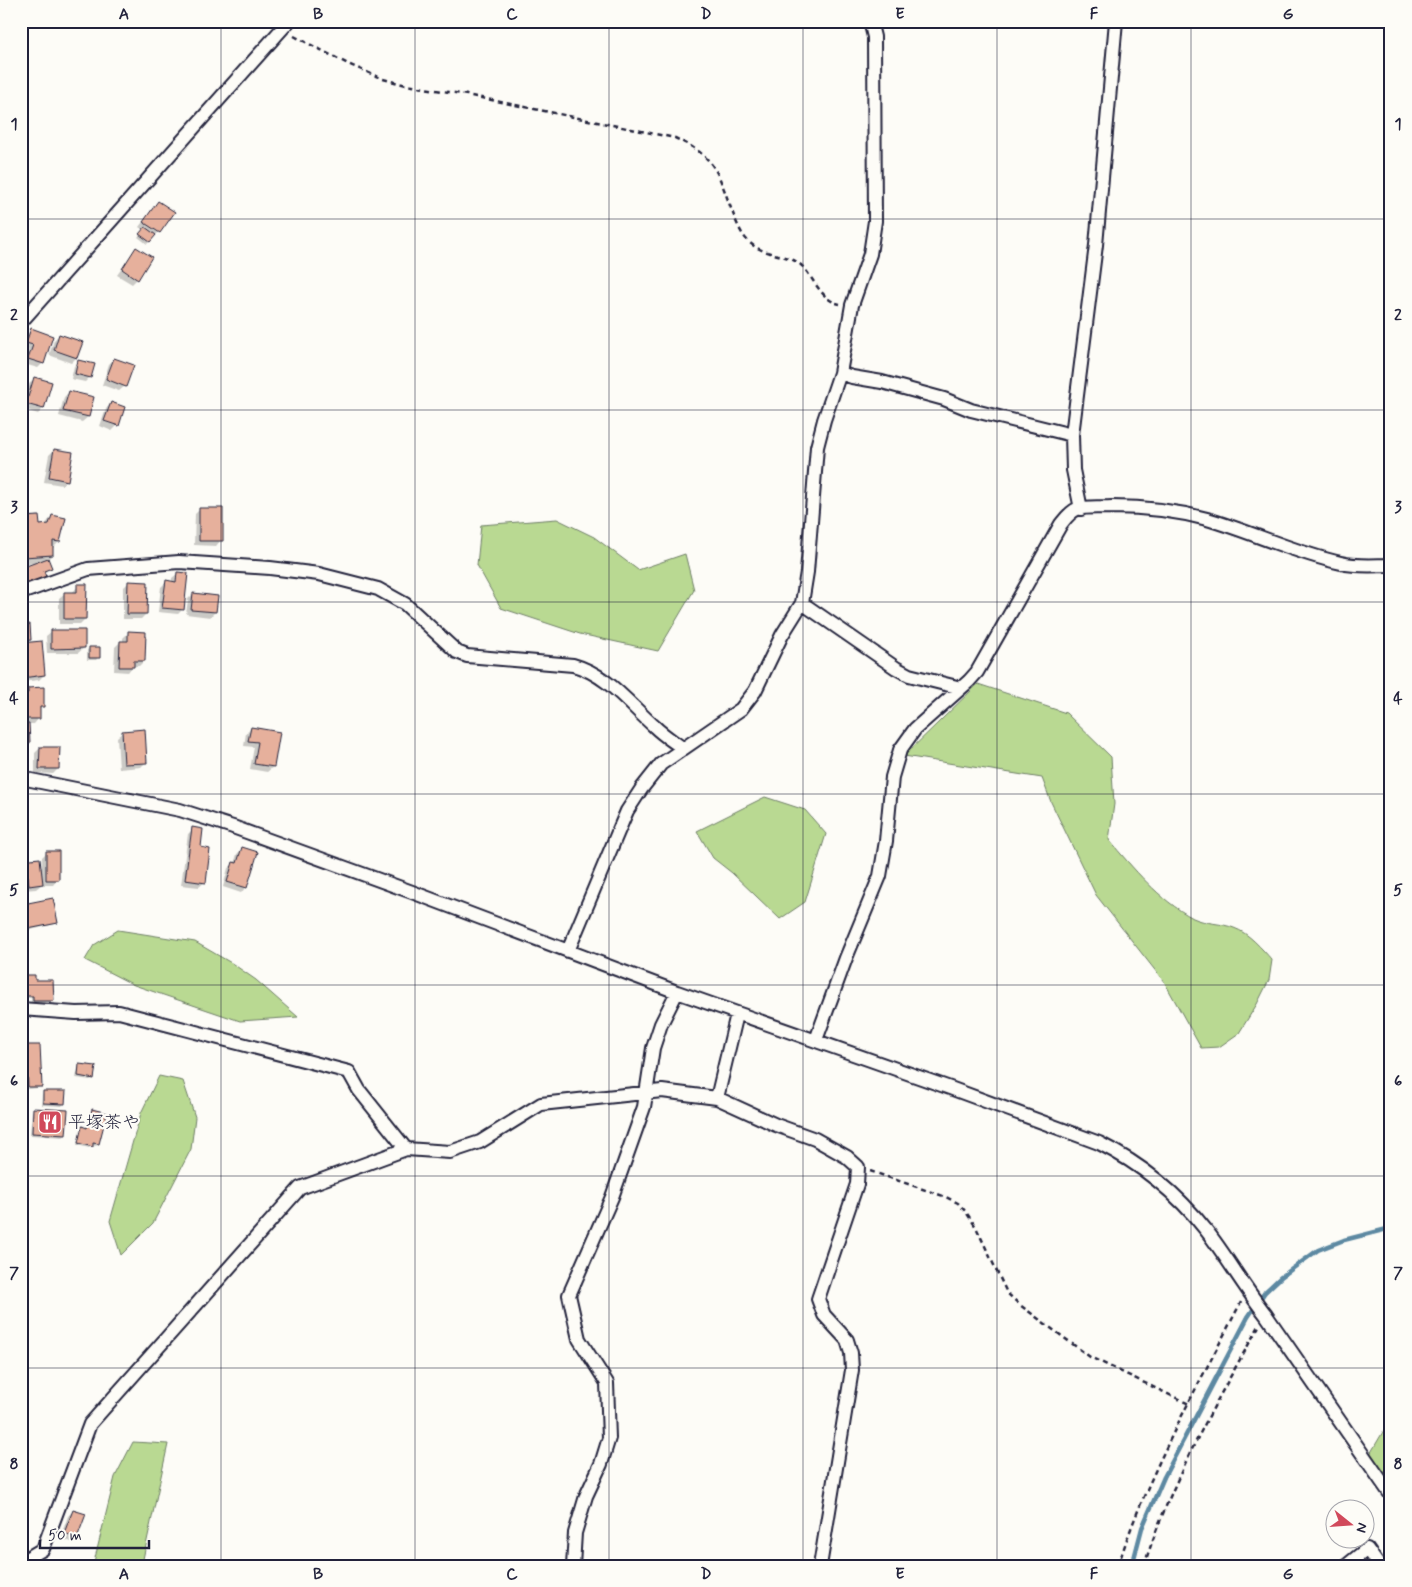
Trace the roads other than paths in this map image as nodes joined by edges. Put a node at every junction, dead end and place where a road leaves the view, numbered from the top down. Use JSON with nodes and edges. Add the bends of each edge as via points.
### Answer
{"nodes":[{"id":1,"x":870,"y":21,"type":"edge"},
{"id":2,"x":1116,"y":21,"type":"edge"},
{"id":3,"x":285,"y":25,"type":"edge"},
{"id":4,"x":21,"y":322,"type":"edge"},
{"id":5,"x":840,"y":373,"type":"junction"},
{"id":6,"x":1072,"y":435,"type":"junction"},
{"id":7,"x":1081,"y":509,"type":"junction"},
{"id":8,"x":1391,"y":565,"type":"edge"},
{"id":9,"x":21,"y":593,"type":"edge"},
{"id":10,"x":802,"y":603,"type":"junction"},
{"id":11,"x":961,"y":688,"type":"junction"},
{"id":12,"x":682,"y":748,"type":"junction"},
{"id":13,"x":21,"y":778,"type":"edge"},
{"id":14,"x":568,"y":951,"type":"junction"},
{"id":15,"x":677,"y":992,"type":"junction"},
{"id":16,"x":21,"y":1009,"type":"edge"},
{"id":17,"x":737,"y":1014,"type":"junction"},
{"id":18,"x":816,"y":1040,"type":"junction"},
{"id":19,"x":646,"y":1092,"type":"junction"},
{"id":20,"x":717,"y":1098,"type":"junction"},
{"id":21,"x":406,"y":1150,"type":"junction"},
{"id":22,"x":1391,"y":1495,"type":"edge"},
{"id":23,"x":21,"y":1562,"type":"edge"},
{"id":24,"x":574,"y":1566,"type":"edge"},
{"id":25,"x":820,"y":1566,"type":"edge"},
{"id":26,"x":1346,"y":1566,"type":"edge"},
{"id":27,"x":1379,"y":1566,"type":"edge"}],
"edges":[{"from":1,"to":5,"type":"street","via":[[874,37],[875,221],[870,254],[852,305]]},
{"from":2,"to":6,"type":"street","via":[[1096,245]]},
{"from":3,"to":4,"type":"street"},
{"from":5,"to":6,"type":"street"},
{"from":5,"to":10,"type":"street","via":[[817,447]]},
{"from":6,"to":7,"type":"street","via":[[1073,470]]},
{"from":7,"to":8,"type":"street","via":[[1121,507],[1170,512],[1206,519],[1344,564]]},
{"from":7,"to":11,"type":"street","via":[[1069,514],[1060,524],[978,672]]},
{"from":9,"to":12,"type":"street","via":[[88,569],[179,562],[319,574],[378,589],[405,604],[457,652],[468,656],[587,669],[606,681]]},
{"from":10,"to":11,"type":"street","via":[[909,675]]},
{"from":10,"to":12,"type":"street","via":[[782,635],[755,691],[741,709]]},
{"from":11,"to":18,"type":"street","via":[[914,729],[900,750],[892,777],[880,876]]},
{"from":12,"to":14,"type":"street","via":[[661,764],[627,811]]},
{"from":13,"to":14,"type":"street","via":[[180,810]]},
{"from":14,"to":15,"type":"street"},
{"from":15,"to":17,"type":"street"},
{"from":15,"to":19,"type":"street","via":[[653,1048]]},
{"from":16,"to":21,"type":"street","via":[[119,1012],[349,1072],[359,1090]]},
{"from":17,"to":18,"type":"street"},
{"from":17,"to":20,"type":"street"},
{"from":18,"to":22,"type":"street","via":[[1099,1143],[1172,1192],[1207,1231]]},
{"from":19,"to":20,"type":"street"},
{"from":19,"to":21,"type":"street","via":[[541,1104],[480,1142],[450,1152]]},
{"from":19,"to":24,"type":"street","via":[[644,1107],[612,1197],[569,1295],[579,1340],[607,1383],[609,1438],[575,1533]]},
{"from":20,"to":25,"type":"street","via":[[815,1139],[858,1167],[857,1184],[818,1299],[824,1315],[847,1340],[852,1353],[852,1370]]},
{"from":21,"to":23,"type":"street","via":[[300,1188],[90,1424],[43,1549]]},
{"from":26,"to":27,"type":"street","via":[[1367,1550]]}]}
